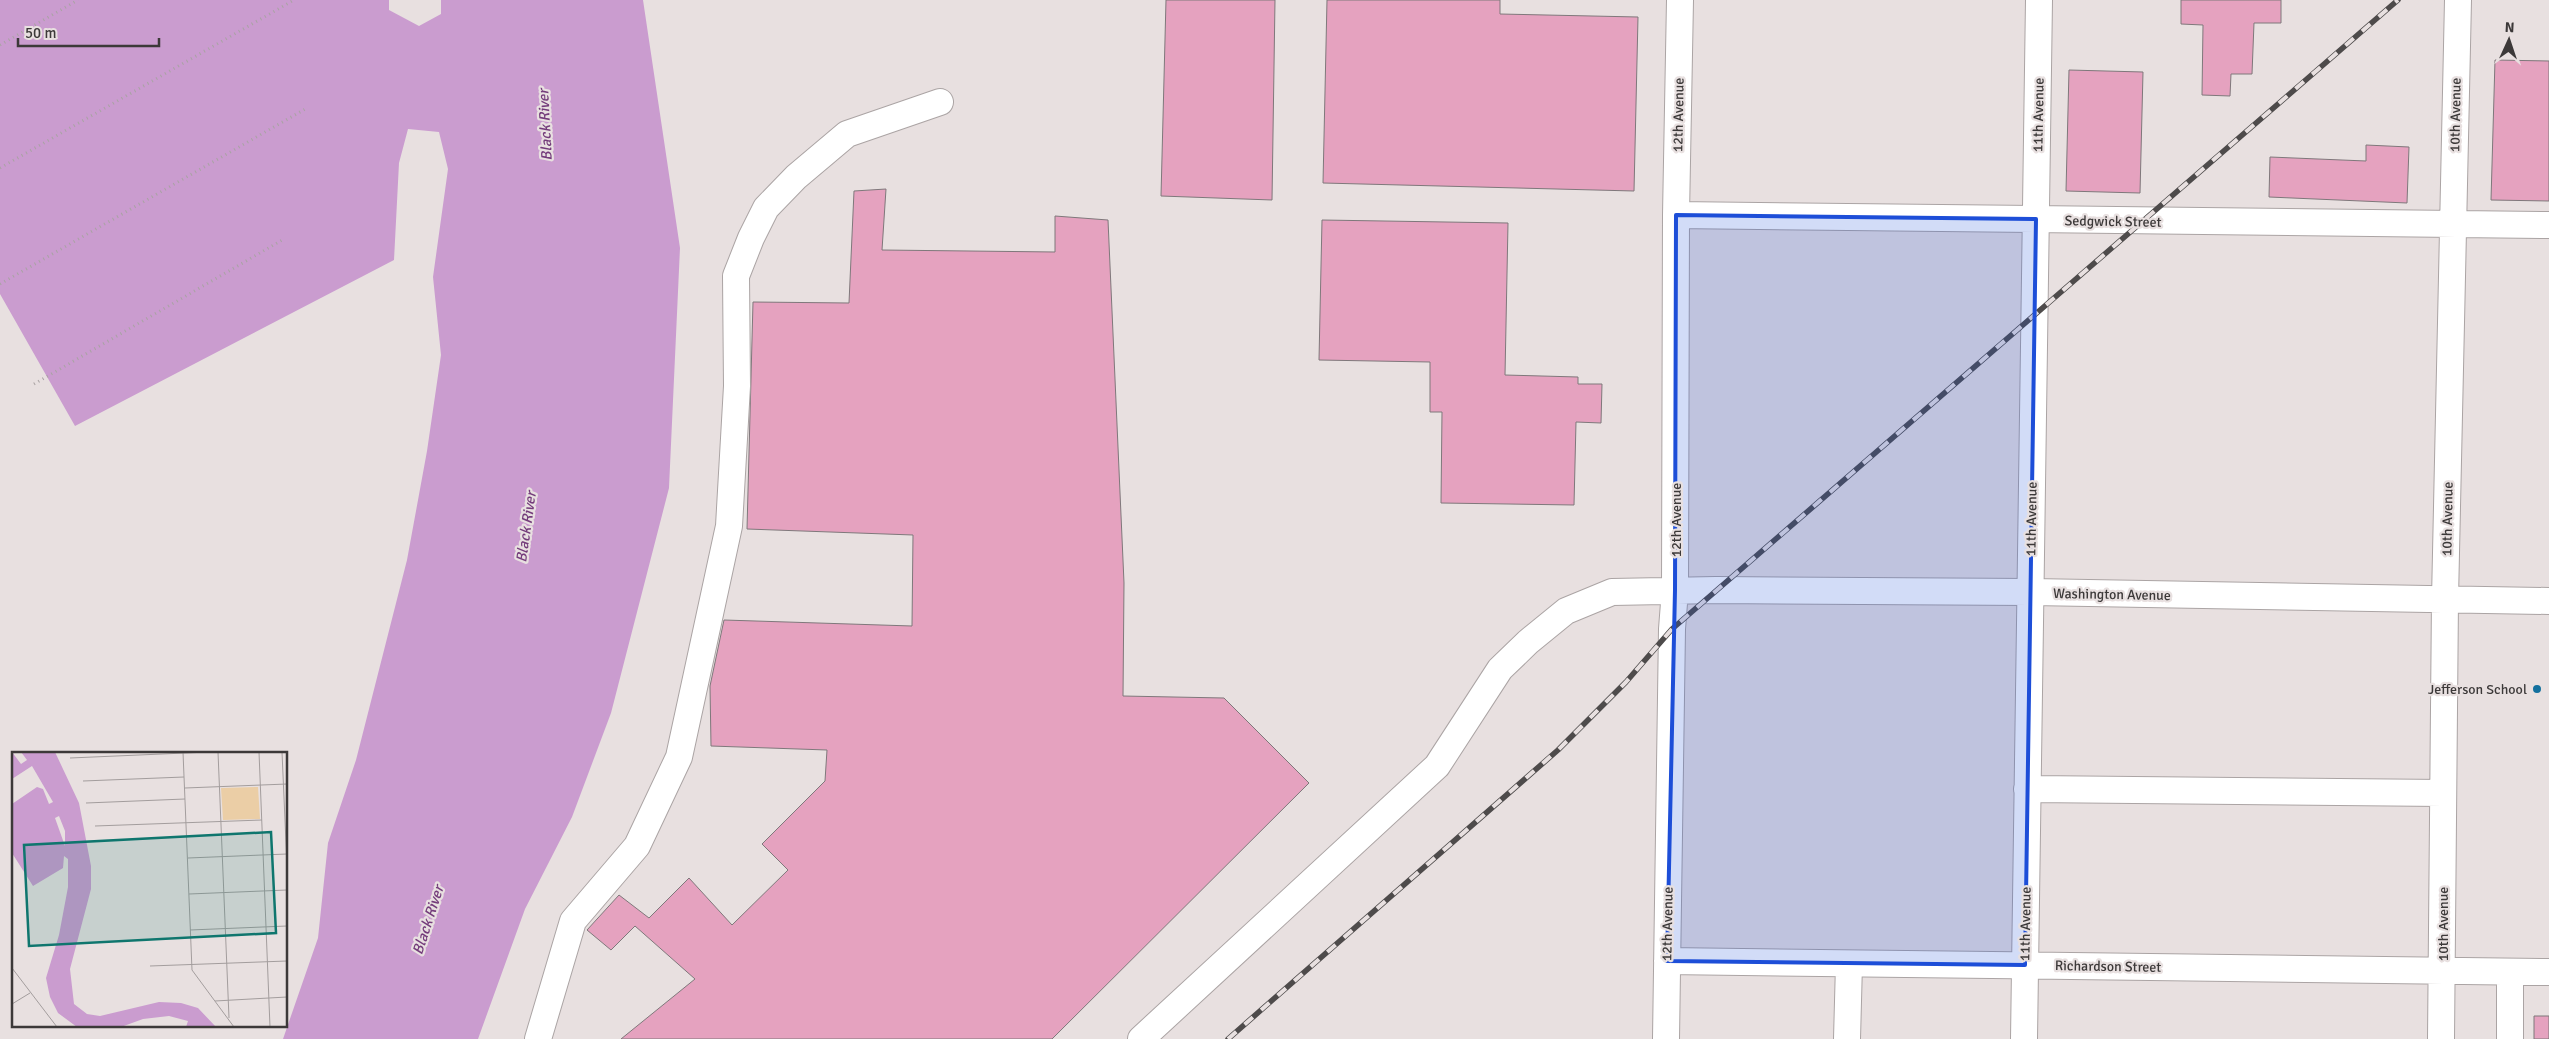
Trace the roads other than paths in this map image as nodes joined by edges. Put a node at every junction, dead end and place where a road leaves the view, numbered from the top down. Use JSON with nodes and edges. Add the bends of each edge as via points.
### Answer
{"nodes":[{"id":1,"x":1680,"y":0,"type":"edge"},
{"id":2,"x":2039,"y":0,"type":"edge"},
{"id":3,"x":2458,"y":0,"type":"edge"},
{"id":4,"x":940,"y":102,"type":"dead end"},
{"id":5,"x":1676,"y":215,"type":"junction"},
{"id":6,"x":2036,"y":219,"type":"junction"},
{"id":7,"x":2452,"y":222,"type":"junction"},
{"id":8,"x":2549,"y":224,"type":"edge"},
{"id":9,"x":1675,"y":590,"type":"junction"},
{"id":10,"x":2030,"y":592,"type":"junction"},
{"id":11,"x":2445,"y":599,"type":"junction"},
{"id":12,"x":2549,"y":601,"type":"edge"},
{"id":13,"x":2027,"y":789,"type":"junction"},
{"id":14,"x":2444,"y":792,"type":"junction"},
{"id":15,"x":1667,"y":961,"type":"junction"},
{"id":16,"x":1849,"y":964,"type":"junction"},
{"id":17,"x":2025,"y":965,"type":"junction"},
{"id":18,"x":2442,"y":971,"type":"junction"},
{"id":19,"x":2510,"y":972,"type":"junction"},
{"id":20,"x":2549,"y":972,"type":"edge"},
{"id":21,"x":538,"y":1039,"type":"edge"},
{"id":22,"x":1141,"y":1039,"type":"edge"},
{"id":23,"x":1666,"y":1039,"type":"edge"},
{"id":24,"x":1847,"y":1039,"type":"edge"},
{"id":25,"x":2024,"y":1039,"type":"edge"},
{"id":26,"x":2441,"y":1039,"type":"edge"},
{"id":27,"x":2510,"y":1039,"type":"edge"}],
"edges":[{"from":1,"to":5,"type":"street","name":"12th Avenue"},
{"from":2,"to":6,"type":"street","name":"11th Avenue"},
{"from":3,"to":7,"type":"street","name":"10th Avenue"},
{"from":4,"to":21,"type":"street","via":[[847,134],[796,177],[766,208],[750,238],[736,276],[737,386],[728,526],[679,757],[637,846],[572,921]]},
{"from":5,"to":6,"type":"street","name":"Sedgwick Street"},
{"from":5,"to":9,"type":"street","name":"12th Avenue"},
{"from":6,"to":7,"type":"street","name":"Sedgwick Street"},
{"from":6,"to":10,"type":"street","name":"11th Avenue"},
{"from":7,"to":8,"type":"street","name":"Sedgwick Street"},
{"from":7,"to":11,"type":"street","name":"10th Avenue"},
{"from":9,"to":10,"type":"street","name":"Washington Avenue"},
{"from":9,"to":15,"type":"street","name":"12th Avenue"},
{"from":9,"to":22,"type":"street","name":"Washington Avenue","via":[[1612,592],[1566,611],[1553,621],[1500,669],[1437,766]]},
{"from":10,"to":11,"type":"street","name":"Washington Avenue"},
{"from":10,"to":13,"type":"street","name":"11th Avenue"},
{"from":11,"to":12,"type":"street","name":"Washington Avenue"},
{"from":11,"to":14,"type":"street","name":"10th Avenue"},
{"from":13,"to":14,"type":"street"},
{"from":13,"to":17,"type":"street","name":"11th Avenue"},
{"from":14,"to":18,"type":"street","name":"10th Avenue"},
{"from":15,"to":16,"type":"street","name":"Richardson Street"},
{"from":15,"to":23,"type":"street","name":"12th Avenue"},
{"from":16,"to":17,"type":"street","name":"Richardson Street"},
{"from":16,"to":24,"type":"street"},
{"from":17,"to":18,"type":"street","name":"Richardson Street"},
{"from":17,"to":25,"type":"street","name":"11th Avenue"},
{"from":18,"to":19,"type":"street","name":"Richardson Street"},
{"from":18,"to":26,"type":"street","name":"10th Avenue"},
{"from":19,"to":20,"type":"street","name":"Richardson Street"},
{"from":19,"to":27,"type":"street"}]}
